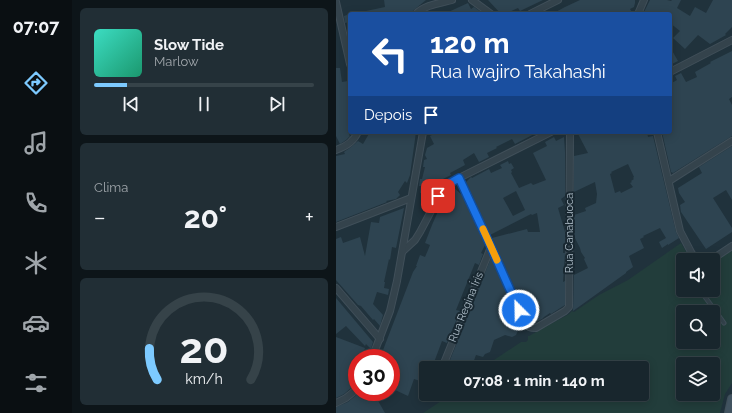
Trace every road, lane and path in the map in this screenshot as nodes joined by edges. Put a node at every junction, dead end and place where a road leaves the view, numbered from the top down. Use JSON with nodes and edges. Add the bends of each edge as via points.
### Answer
{"nodes":[{"id":1,"x":452,"y":0,"type":"edge"},
{"id":2,"x":472,"y":0,"type":"edge"},
{"id":3,"x":558,"y":0,"type":"edge"},
{"id":4,"x":644,"y":0,"type":"edge"},
{"id":5,"x":336,"y":2,"type":"edge"},
{"id":6,"x":417,"y":12,"type":"edge"},
{"id":7,"x":488,"y":12,"type":"edge"},
{"id":8,"x":534,"y":12,"type":"edge"},
{"id":9,"x":639,"y":12,"type":"edge"},
{"id":10,"x":732,"y":40,"type":"edge"},
{"id":11,"x":348,"y":55,"type":"edge"},
{"id":12,"x":672,"y":71,"type":"edge"},
{"id":13,"x":358,"y":134,"type":"edge"},
{"id":14,"x":423,"y":134,"type":"edge"},
{"id":15,"x":547,"y":134,"type":"edge"},
{"id":16,"x":570,"y":134,"type":"edge"},
{"id":17,"x":657,"y":134,"type":"edge"},
{"id":18,"x":732,"y":141,"type":"edge"},
{"id":19,"x":336,"y":150,"type":"edge"},
{"id":20,"x":459,"y":178,"type":"junction"},
{"id":21,"x":669,"y":181,"type":"junction"},
{"id":22,"x":411,"y":198,"type":"junction"},
{"id":23,"x":336,"y":227,"type":"edge"},
{"id":24,"x":732,"y":246,"type":"edge"},
{"id":25,"x":491,"y":247,"type":"junction"},
{"id":26,"x":403,"y":251,"type":"junction"},
{"id":27,"x":691,"y":253,"type":"edge"},
{"id":28,"x":720,"y":254,"type":"edge"},
{"id":29,"x":336,"y":288,"type":"edge"},
{"id":30,"x":705,"y":297,"type":"edge"},
{"id":31,"x":724,"y":323,"type":"dead end"},
{"id":32,"x":380,"y":339,"type":"junction"},
{"id":33,"x":376,"y":349,"type":"edge"},
{"id":34,"x":445,"y":361,"type":"edge"},
{"id":35,"x":348,"y":396,"type":"edge"},
{"id":36,"x":732,"y":399,"type":"edge"},
{"id":37,"x":336,"y":403,"type":"edge"},
{"id":38,"x":729,"y":413,"type":"edge"}],
"edges":[{"from":1,"to":6,"type":"street"},
{"from":2,"to":7,"type":"street"},
{"from":3,"to":8,"type":"street"},
{"from":4,"to":9,"type":"street"},
{"from":5,"to":11,"type":"street"},
{"from":10,"to":12,"type":"street"},
{"from":13,"to":19,"type":"street","via":[[351,142]]},
{"from":14,"to":22,"type":"street"},
{"from":15,"to":20,"type":"street"},
{"from":16,"to":25,"type":"street","name":"Rua Canabuoca","via":[[569,307],[536,328],[528,327]]},
{"from":17,"to":21,"type":"street"},
{"from":18,"to":21,"type":"street"},
{"from":20,"to":25,"type":"street"},
{"from":20,"to":26,"type":"street","via":[[445,186],[415,240]]},
{"from":21,"to":27,"type":"street","via":[[680,231]]},
{"from":22,"to":23,"type":"street"},
{"from":22,"to":26,"type":"street"},
{"from":24,"to":28,"type":"street"},
{"from":25,"to":34,"type":"street","name":"Rua Regina Íris"},
{"from":26,"to":32,"type":"street","via":[[390,311]]},
{"from":29,"to":32,"type":"street"},
{"from":30,"to":31,"type":"lane"},
{"from":32,"to":33,"type":"street"},
{"from":35,"to":37,"type":"street"},
{"from":36,"to":38,"type":"main road"}]}
